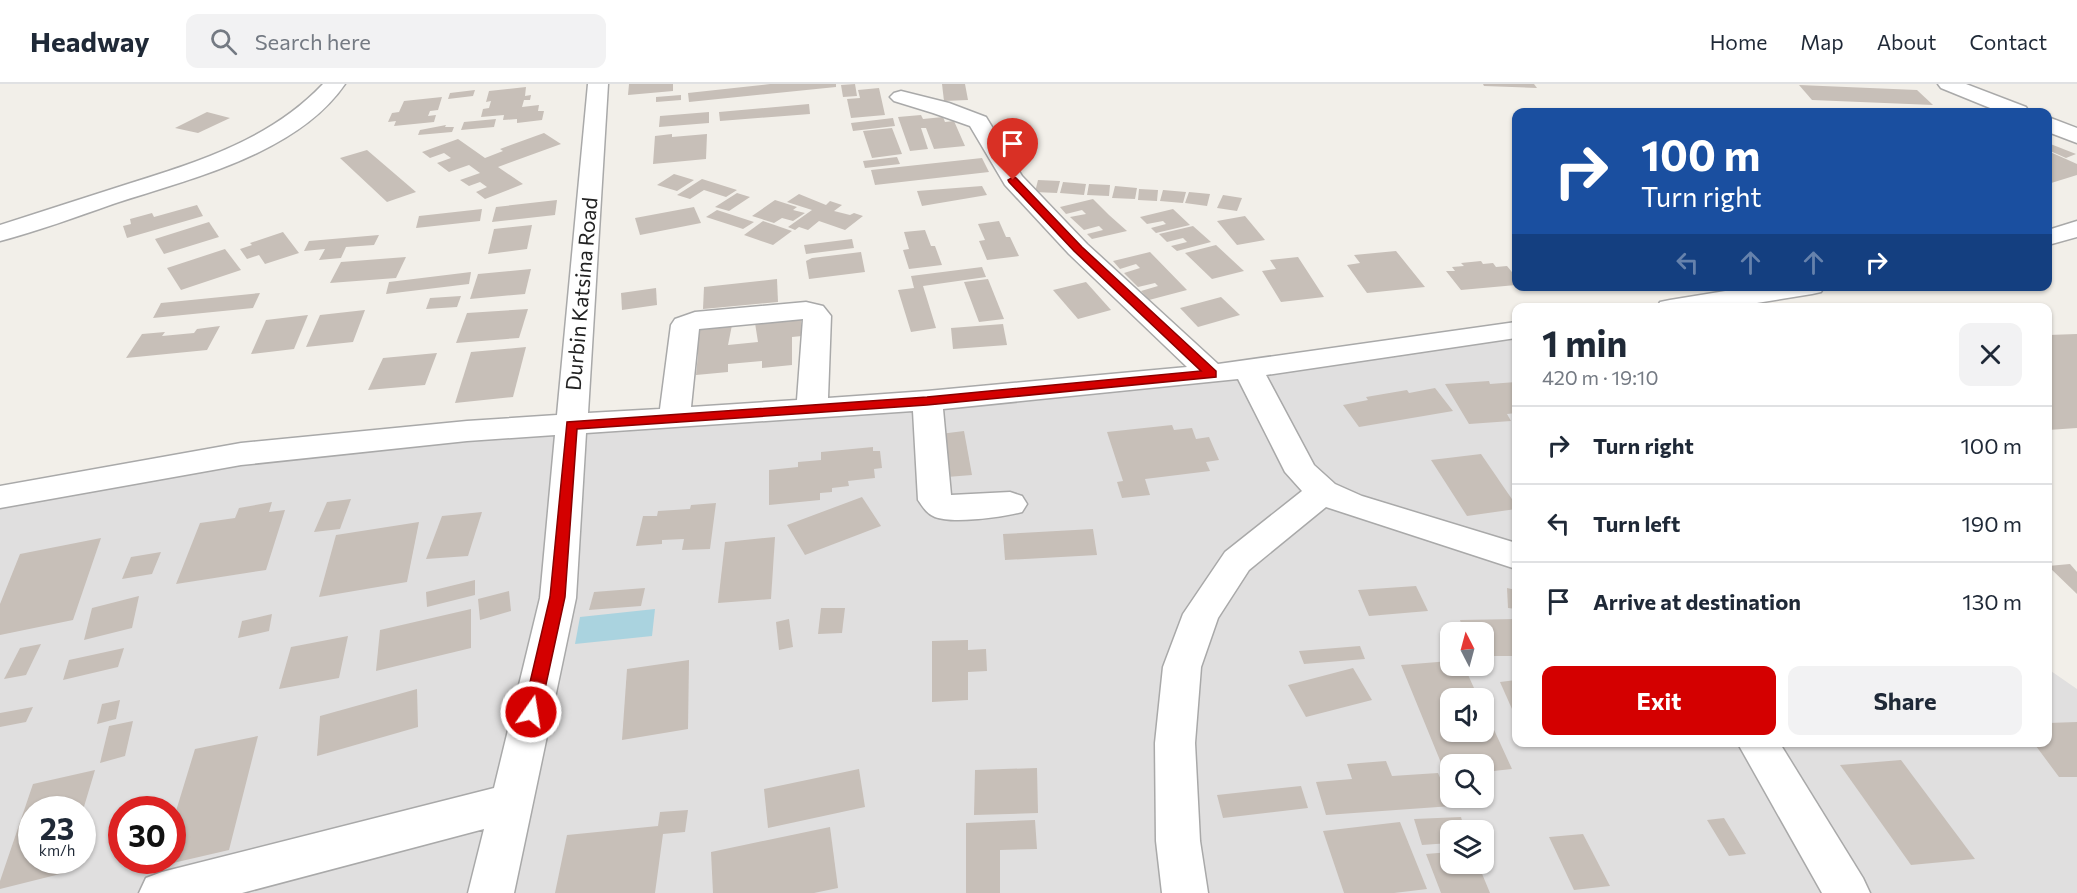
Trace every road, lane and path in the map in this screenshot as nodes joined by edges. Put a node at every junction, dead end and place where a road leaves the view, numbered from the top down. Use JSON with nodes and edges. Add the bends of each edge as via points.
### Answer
{"nodes":[{"id":1,"x":335,"y":84,"type":"edge"},
{"id":2,"x":598,"y":84,"type":"edge"},
{"id":3,"x":1948,"y":84,"type":"edge"},
{"id":4,"x":901,"y":98,"type":"dead end"},
{"id":5,"x":2008,"y":108,"type":"edge"},
{"id":6,"x":2052,"y":126,"type":"edge"},
{"id":7,"x":2077,"y":136,"type":"edge"},
{"id":8,"x":2077,"y":229,"type":"edge"},
{"id":9,"x":0,"y":233,"type":"edge"},
{"id":10,"x":2052,"y":237,"type":"edge"},
{"id":11,"x":1780,"y":291,"type":"edge"},
{"id":12,"x":1702,"y":303,"type":"edge"},
{"id":13,"x":1512,"y":331,"type":"edge"},
{"id":14,"x":1248,"y":369,"type":"junction"},
{"id":15,"x":1211,"y":374,"type":"junction"},
{"id":16,"x":927,"y":401,"type":"junction"},
{"id":17,"x":812,"y":409,"type":"junction"},
{"id":18,"x":674,"y":418,"type":"junction"},
{"id":19,"x":571,"y":425,"type":"junction"},
{"id":20,"x":1323,"y":492,"type":"junction"},
{"id":21,"x":0,"y":497,"type":"edge"},
{"id":22,"x":1010,"y":504,"type":"dead end"},
{"id":23,"x":1512,"y":555,"type":"edge"},
{"id":24,"x":1760,"y":747,"type":"edge"},
{"id":25,"x":510,"y":803,"type":"junction"},
{"id":26,"x":162,"y":893,"type":"edge"},
{"id":27,"x":491,"y":893,"type":"edge"},
{"id":28,"x":1185,"y":893,"type":"edge"},
{"id":29,"x":1847,"y":893,"type":"edge"}],
"edges":[{"from":1,"to":9,"type":"street","via":[[318,104],[237,154]]},
{"from":2,"to":19,"type":"street","name":"Durbin Katsina Road"},
{"from":3,"to":5,"type":"street"},
{"from":4,"to":15,"type":"street","via":[[978,122],[1013,180],[1078,249]]},
{"from":6,"to":7,"type":"street"},
{"from":8,"to":10,"type":"street"},
{"from":11,"to":12,"type":"street"},
{"from":13,"to":14,"type":"street"},
{"from":14,"to":15,"type":"street"},
{"from":14,"to":20,"type":"street","via":[[1301,472]]},
{"from":15,"to":16,"type":"street"},
{"from":16,"to":17,"type":"street"},
{"from":16,"to":22,"type":"street","via":[[935,500],[945,508]]},
{"from":17,"to":18,"type":"street"},
{"from":17,"to":18,"type":"street","via":[[817,316],[806,310],[695,320],[685,325]]},
{"from":18,"to":19,"type":"street"},
{"from":19,"to":21,"type":"street","via":[[467,430],[241,454]]},
{"from":19,"to":25,"type":"street","name":"Durbin Katsina Road","via":[[558,597]]},
{"from":20,"to":23,"type":"street"},
{"from":20,"to":28,"type":"street","via":[[1237,561],[1201,614],[1182,667],[1175,743],[1178,841]]},
{"from":24,"to":29,"type":"street"},
{"from":25,"to":26,"type":"street"},
{"from":25,"to":27,"type":"street","name":"Durbin Katsina Road"}]}
